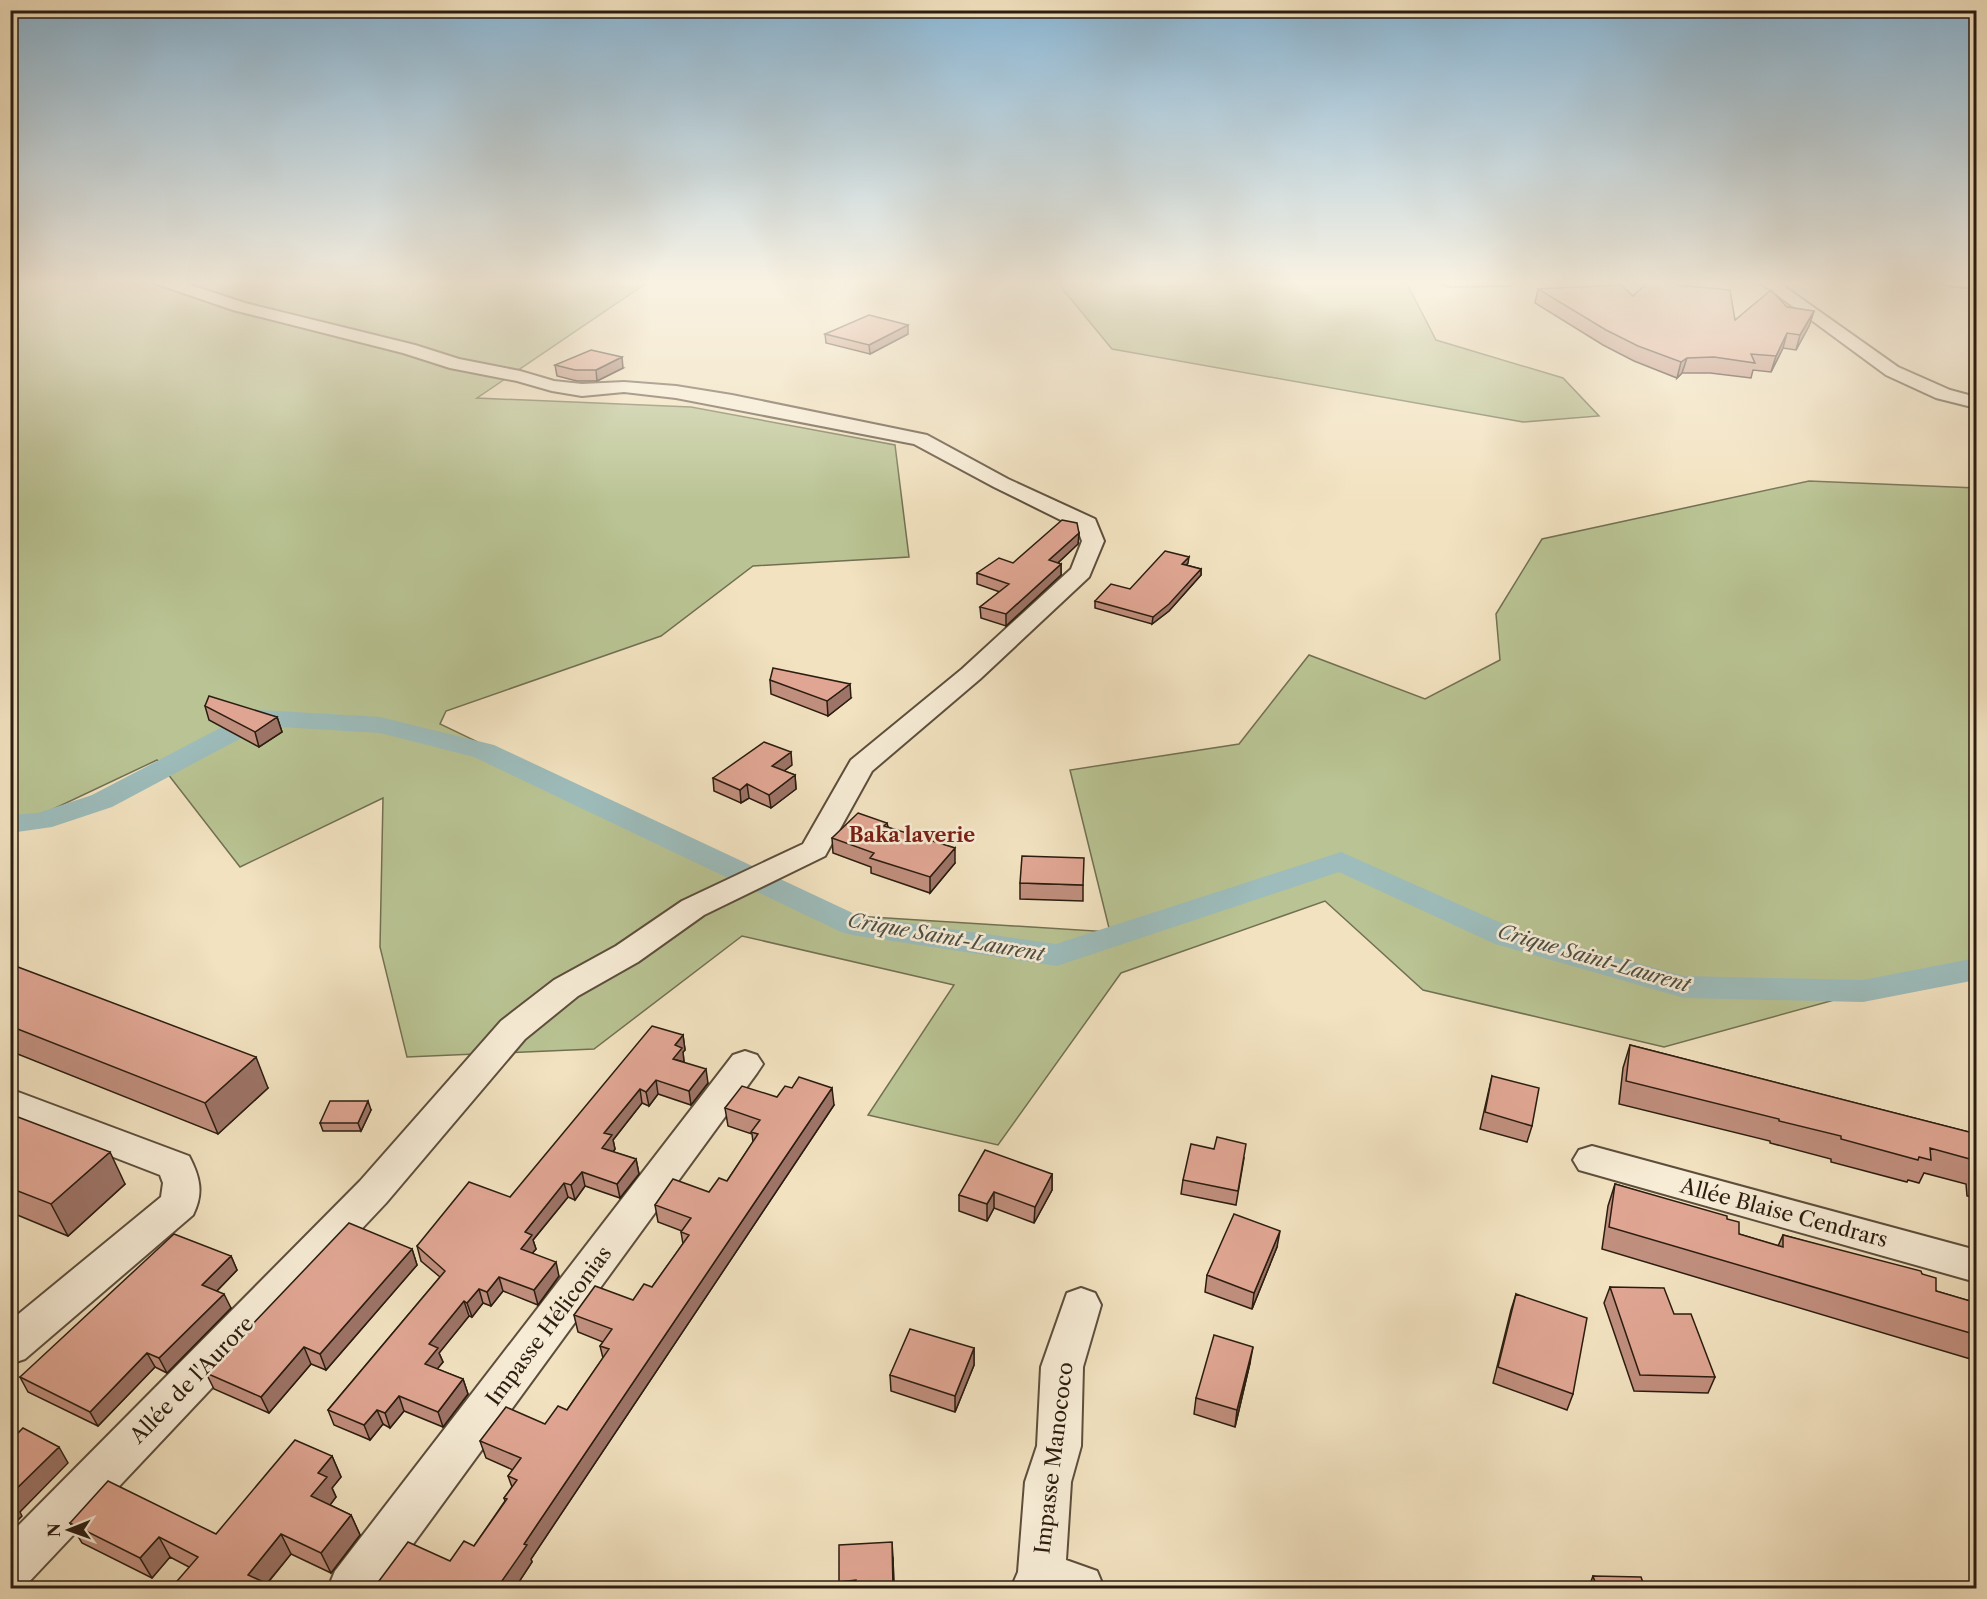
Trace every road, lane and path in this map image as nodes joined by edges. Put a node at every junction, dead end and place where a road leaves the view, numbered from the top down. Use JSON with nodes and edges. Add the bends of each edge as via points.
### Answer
{"nodes":[{"id":1,"x":427,"y":355,"type":"edge"},
{"id":2,"x":1870,"y":355,"type":"edge"},
{"id":3,"x":1977,"y":403,"type":"edge"},
{"id":4,"x":745,"y":1064,"type":"dead end"},
{"id":5,"x":10,"y":1102,"type":"edge"},
{"id":6,"x":1592,"y":1160,"type":"dead end"},
{"id":7,"x":1977,"y":1266,"type":"edge"},
{"id":8,"x":1081,"y":1305,"type":"dead end"},
{"id":9,"x":10,"y":1346,"type":"edge"},
{"id":10,"x":10,"y":1568,"type":"edge"},
{"id":11,"x":1052,"y":1585,"type":"edge"},
{"id":12,"x":352,"y":1588,"type":"edge"}],
"edges":[{"from":1,"to":10,"type":"street","name":"Allée de l'Aurore","via":[[552,386],[676,392],[920,439],[1087,524],[1094,541],[1081,572],[970,674],[861,766],[814,850],[693,908],[627,954],[566,988],[513,1030],[373,1192]]},
{"from":2,"to":3,"type":"street","via":[[1892,370],[1943,394]]},
{"from":4,"to":12,"type":"street","name":"Impasse Héliconias"},
{"from":5,"to":9,"type":"street","via":[[177,1166],[182,1183],[178,1204]]},
{"from":6,"to":7,"type":"street","name":"Allée Blaise Cendrars"},
{"from":8,"to":11,"type":"street","name":"Impasse Manococo","via":[[1062,1367],[1059,1446],[1048,1482]]}]}
